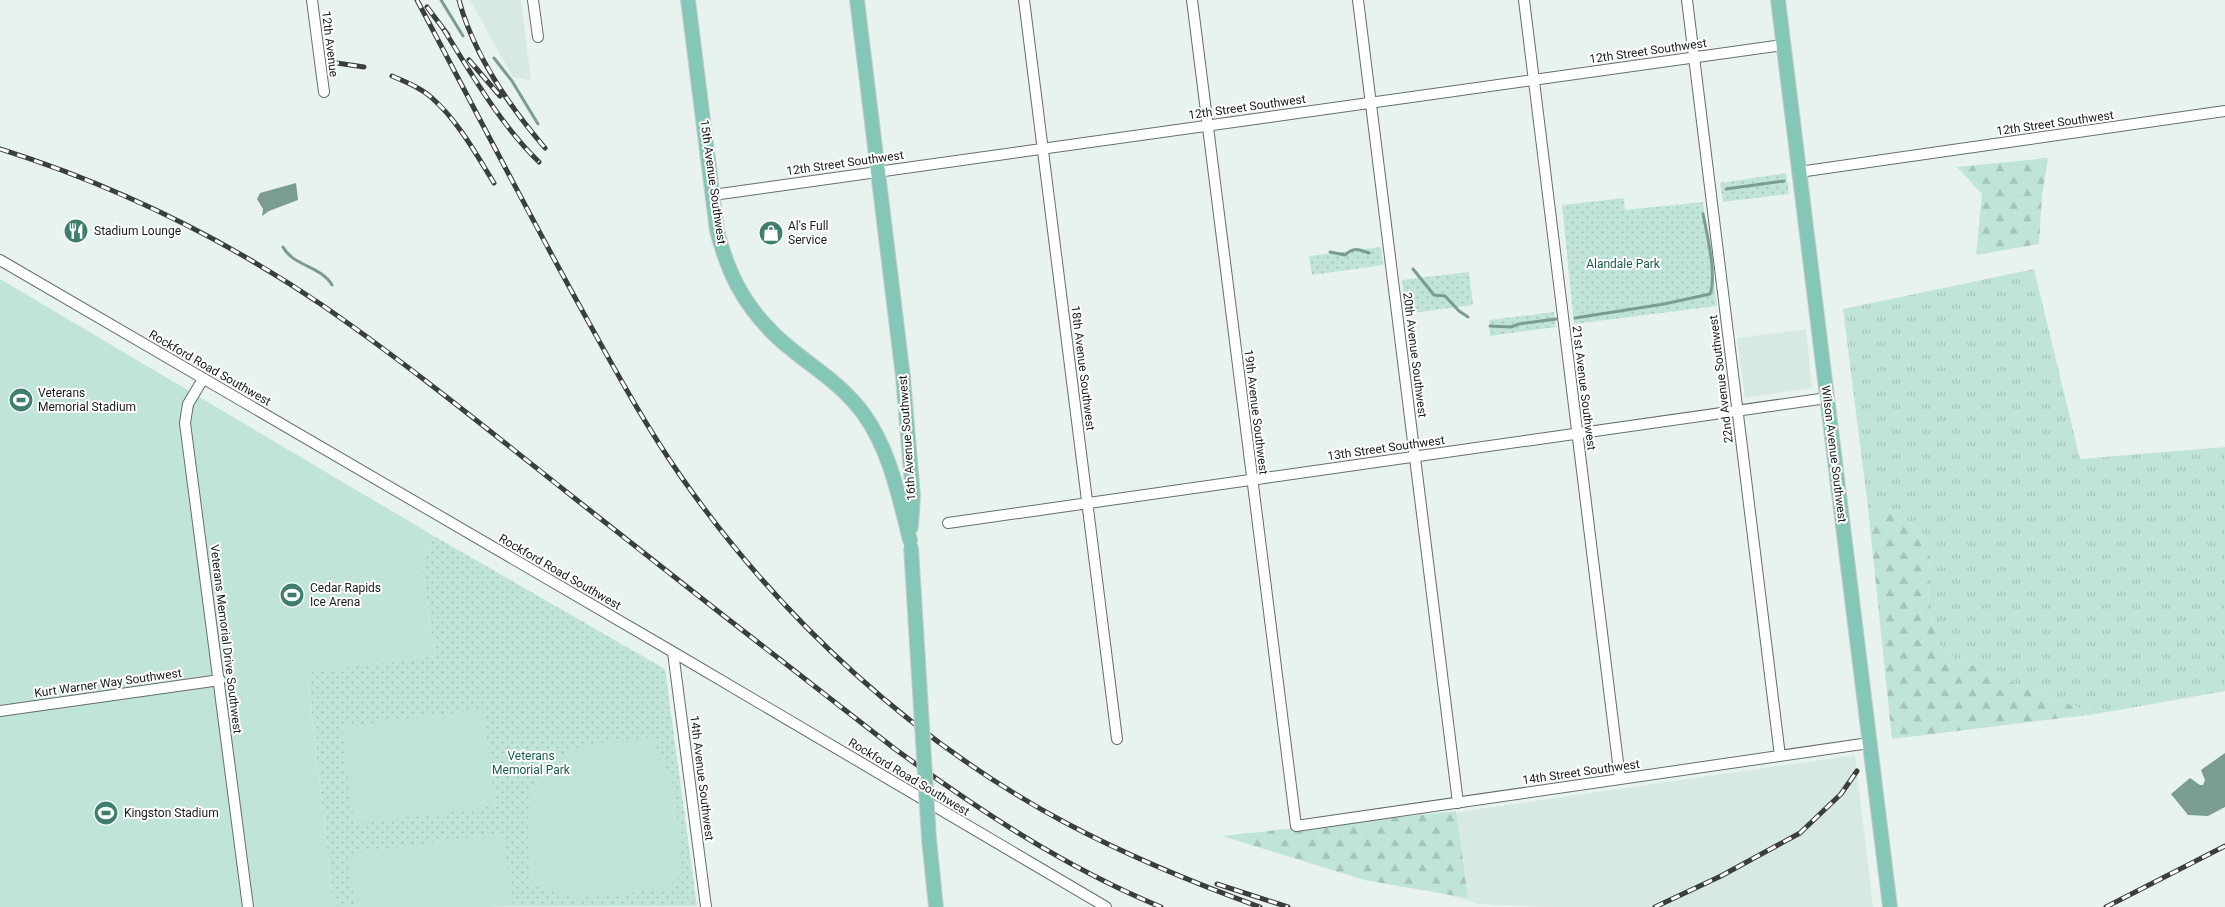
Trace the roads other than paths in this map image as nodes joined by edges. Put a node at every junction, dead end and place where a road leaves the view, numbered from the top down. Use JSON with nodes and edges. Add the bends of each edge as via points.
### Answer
{"nodes":[{"id":1,"x":312,"y":0,"type":"edge"},
{"id":2,"x":533,"y":0,"type":"edge"},
{"id":3,"x":688,"y":0,"type":"edge"},
{"id":4,"x":857,"y":0,"type":"edge"},
{"id":5,"x":1024,"y":0,"type":"edge"},
{"id":6,"x":1192,"y":0,"type":"edge"},
{"id":7,"x":1358,"y":0,"type":"edge"},
{"id":8,"x":1524,"y":0,"type":"edge"},
{"id":9,"x":1687,"y":0,"type":"edge"},
{"id":10,"x":1778,"y":0,"type":"edge"},
{"id":11,"x":538,"y":37,"type":"dead end"},
{"id":12,"x":1783,"y":45,"type":"junction"},
{"id":13,"x":1694,"y":57,"type":"junction"},
{"id":14,"x":1534,"y":80,"type":"junction"},
{"id":15,"x":324,"y":92,"type":"dead end"},
{"id":16,"x":1371,"y":102,"type":"junction"},
{"id":17,"x":2225,"y":111,"type":"edge"},
{"id":18,"x":1207,"y":125,"type":"junction"},
{"id":19,"x":1042,"y":148,"type":"junction"},
{"id":20,"x":878,"y":172,"type":"junction"},
{"id":21,"x":1799,"y":172,"type":"junction"},
{"id":22,"x":713,"y":195,"type":"junction"},
{"id":23,"x":0,"y":260,"type":"edge"},
{"id":24,"x":203,"y":379,"type":"junction"},
{"id":25,"x":1827,"y":398,"type":"junction"},
{"id":26,"x":1738,"y":410,"type":"junction"},
{"id":27,"x":1578,"y":433,"type":"junction"},
{"id":28,"x":1415,"y":456,"type":"junction"},
{"id":29,"x":1252,"y":480,"type":"junction"},
{"id":30,"x":1088,"y":503,"type":"junction"},
{"id":31,"x":948,"y":523,"type":"dead end"},
{"id":32,"x":910,"y":543,"type":"junction"},
{"id":33,"x":673,"y":652,"type":"junction"},
{"id":34,"x":220,"y":680,"type":"junction"},
{"id":35,"x":0,"y":711,"type":"edge"},
{"id":36,"x":1118,"y":739,"type":"dead end"},
{"id":37,"x":1869,"y":743,"type":"junction"},
{"id":38,"x":1780,"y":756,"type":"junction"},
{"id":39,"x":1620,"y":779,"type":"junction"},
{"id":40,"x":1458,"y":803,"type":"junction"},
{"id":41,"x":1296,"y":826,"type":"joint"},
{"id":42,"x":248,"y":907,"type":"edge"},
{"id":43,"x":706,"y":907,"type":"edge"},
{"id":44,"x":936,"y":907,"type":"edge"},
{"id":45,"x":1106,"y":907,"type":"edge"},
{"id":46,"x":1890,"y":907,"type":"edge"}],
"edges":[{"from":1,"to":15,"type":"street","name":"12th Avenue"},
{"from":2,"to":11,"type":"street"},
{"from":3,"to":22,"type":"main road","name":"15th Avenue Southwest"},
{"from":4,"to":20,"type":"main road","name":"16th Avenue Southwest"},
{"from":5,"to":19,"type":"street","name":"18th Avenue Southwest"},
{"from":6,"to":18,"type":"street","name":"19th Avenue Southwest"},
{"from":7,"to":16,"type":"street","name":"20th Avenue Southwest"},
{"from":8,"to":14,"type":"street","name":"21st Avenue Southwest"},
{"from":9,"to":13,"type":"street","name":"22nd Avenue Southwest"},
{"from":10,"to":12,"type":"main road","name":"Wilson Avenue Southwest"},
{"from":12,"to":13,"type":"street","name":"12th Street Southwest"},
{"from":12,"to":21,"type":"main road","name":"Wilson Avenue Southwest"},
{"from":13,"to":14,"type":"street","name":"12th Street Southwest"},
{"from":13,"to":26,"type":"street","name":"22nd Avenue Southwest"},
{"from":14,"to":16,"type":"street","name":"12th Street Southwest"},
{"from":14,"to":27,"type":"street","name":"21st Avenue Southwest"},
{"from":16,"to":18,"type":"street","name":"12th Street Southwest"},
{"from":16,"to":28,"type":"street","name":"20th Avenue Southwest"},
{"from":17,"to":21,"type":"street","name":"12th Street Southwest"},
{"from":18,"to":19,"type":"street","name":"12th Street Southwest"},
{"from":18,"to":29,"type":"street","name":"19th Avenue Southwest"},
{"from":19,"to":20,"type":"street","name":"12th Street Southwest"},
{"from":19,"to":30,"type":"street","name":"18th Avenue Southwest"},
{"from":20,"to":22,"type":"street","name":"12th Street Southwest"},
{"from":20,"to":32,"type":"main road","name":"16th Avenue Southwest","via":[[910,448],[913,496]]},
{"from":21,"to":25,"type":"main road","name":"Wilson Avenue Southwest"},
{"from":22,"to":32,"type":"main road","name":"15th Avenue Southwest","via":[[717,231],[736,286],[773,334],[839,385],[864,414],[884,449]]},
{"from":23,"to":24,"type":"street","name":"Rockford Road Southwest"},
{"from":24,"to":33,"type":"street","name":"Rockford Road Southwest"},
{"from":24,"to":34,"type":"street","name":"Veterans Memorial Drive Southwest","via":[[188,404],[185,424]]},
{"from":25,"to":26,"type":"street","name":"13th Street Southwest"},
{"from":25,"to":37,"type":"main road","name":"Wilson Avenue Southwest"},
{"from":26,"to":27,"type":"street","name":"13th Street Southwest"},
{"from":26,"to":38,"type":"street","name":"22nd Avenue Southwest"},
{"from":27,"to":28,"type":"street","name":"13th Street Southwest"},
{"from":27,"to":39,"type":"street","name":"21st Avenue Southwest"},
{"from":28,"to":29,"type":"street","name":"13th Street Southwest"},
{"from":28,"to":40,"type":"street","name":"20th Avenue Southwest"},
{"from":29,"to":30,"type":"street","name":"13th Street Southwest"},
{"from":29,"to":41,"type":"street","name":"19th Avenue Southwest"},
{"from":30,"to":31,"type":"street","name":"13th Street Southwest"},
{"from":30,"to":36,"type":"street","name":"18th Avenue Southwest"},
{"from":32,"to":44,"type":"main road","name":"16th Avenue Southwest","bridge":true},
{"from":33,"to":43,"type":"street","name":"14th Avenue Southwest"},
{"from":33,"to":45,"type":"street","name":"Rockford Road Southwest"},
{"from":34,"to":35,"type":"street","name":"Kurt Warner Way Southwest"},
{"from":34,"to":42,"type":"street","name":"Veterans Memorial Drive Southwest"},
{"from":37,"to":38,"type":"street","name":"14th Street Southwest"},
{"from":37,"to":46,"type":"main road","name":"Wilson Avenue Southwest"},
{"from":38,"to":39,"type":"street","name":"14th Street Southwest"},
{"from":39,"to":40,"type":"street","name":"14th Street Southwest"},
{"from":40,"to":41,"type":"street","name":"14th Street Southwest"}]}
